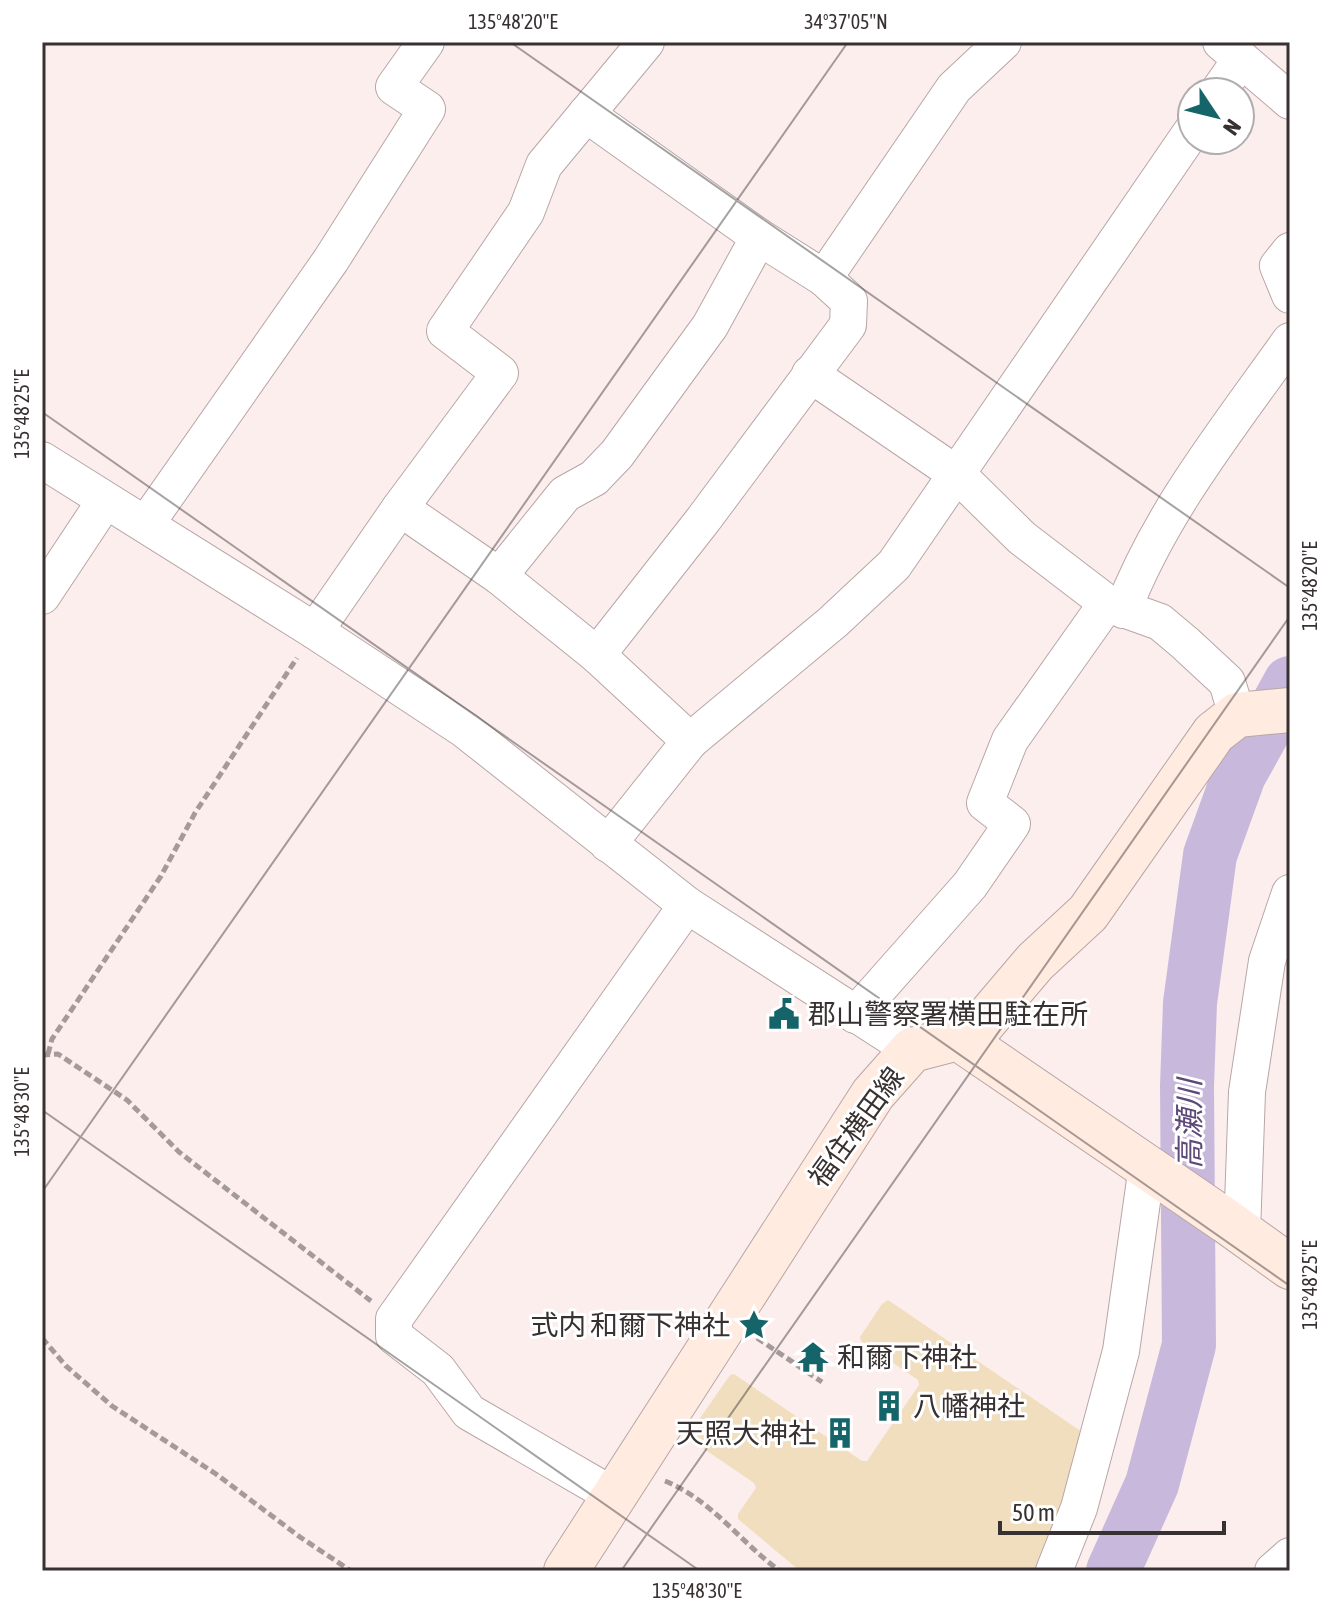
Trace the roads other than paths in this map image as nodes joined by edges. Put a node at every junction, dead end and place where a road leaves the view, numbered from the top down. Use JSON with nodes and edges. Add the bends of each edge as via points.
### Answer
{"nodes":[{"id":1,"x":426,"y":42,"type":"edge"},
{"id":2,"x":646,"y":42,"type":"edge"},
{"id":3,"x":1003,"y":42,"type":"edge"},
{"id":4,"x":1231,"y":50,"type":"edge"},
{"id":5,"x":1223,"y":76,"type":"edge"},
{"id":6,"x":1290,"y":101,"type":"edge"},
{"id":7,"x":586,"y":114,"type":"junction"},
{"id":8,"x":1176,"y":155,"type":"edge"},
{"id":9,"x":759,"y":237,"type":"junction"},
{"id":10,"x":1290,"y":251,"type":"edge"},
{"id":11,"x":824,"y":278,"type":"junction"},
{"id":12,"x":1290,"y":295,"type":"edge"},
{"id":13,"x":1290,"y":341,"type":"edge"},
{"id":14,"x":810,"y":374,"type":"junction"},
{"id":15,"x":42,"y":460,"type":"edge"},
{"id":16,"x":958,"y":475,"type":"junction"},
{"id":17,"x":105,"y":501,"type":"junction"},
{"id":18,"x":400,"y":508,"type":"junction"},
{"id":19,"x":146,"y":524,"type":"junction"},
{"id":20,"x":499,"y":576,"type":"junction"},
{"id":21,"x":42,"y":596,"type":"edge"},
{"id":22,"x":1115,"y":607,"type":"junction"},
{"id":23,"x":315,"y":631,"type":"junction"},
{"id":24,"x":597,"y":655,"type":"junction"},
{"id":25,"x":1290,"y":710,"type":"edge"},
{"id":26,"x":1237,"y":715,"type":"junction"},
{"id":27,"x":690,"y":741,"type":"junction"},
{"id":28,"x":608,"y":844,"type":"junction"},
{"id":29,"x":1290,"y":893,"type":"edge"},
{"id":30,"x":687,"y":905,"type":"junction"},
{"id":31,"x":855,"y":1015,"type":"junction"},
{"id":32,"x":958,"y":1038,"type":"junction"},
{"id":33,"x":912,"y":1050,"type":"junction"},
{"id":34,"x":1147,"y":1166,"type":"junction"},
{"id":35,"x":1234,"y":1226,"type":"junction"},
{"id":36,"x":1290,"y":1267,"type":"edge"},
{"id":37,"x":633,"y":1486,"type":"junction"},
{"id":38,"x":1290,"y":1556,"type":"edge"},
{"id":39,"x":566,"y":1571,"type":"edge"},
{"id":40,"x":1054,"y":1571,"type":"edge"},
{"id":41,"x":1273,"y":1571,"type":"edge"}],
"edges":[{"from":1,"to":19,"type":"street","via":[[394,87],[427,109],[331,260]]},
{"from":2,"to":7,"type":"street"},
{"from":3,"to":11,"type":"street","via":[[954,88]]},
{"from":4,"to":5,"type":"street"},
{"from":4,"to":6,"type":"street"},
{"from":7,"to":9,"type":"street"},
{"from":7,"to":18,"type":"street","via":[[544,165],[526,212],[445,331],[500,373]]},
{"from":8,"to":16,"type":"street"},
{"from":9,"to":11,"type":"street"},
{"from":9,"to":20,"type":"street","via":[[710,326],[617,454],[594,478],[565,494]]},
{"from":10,"to":12,"type":"street","via":[[1278,266]]},
{"from":11,"to":14,"type":"street","via":[[849,301],[848,325]]},
{"from":13,"to":22,"type":"street","via":[[1174,507]]},
{"from":14,"to":16,"type":"street"},
{"from":14,"to":24,"type":"street"},
{"from":15,"to":17,"type":"street"},
{"from":16,"to":22,"type":"street","via":[[1022,538]]},
{"from":16,"to":27,"type":"street","via":[[894,565]]},
{"from":17,"to":19,"type":"street"},
{"from":17,"to":21,"type":"street"},
{"from":18,"to":20,"type":"street"},
{"from":18,"to":23,"type":"street"},
{"from":19,"to":23,"type":"street"},
{"from":20,"to":24,"type":"street"},
{"from":22,"to":26,"type":"street","via":[[1160,622],[1185,643],[1227,682]]},
{"from":22,"to":31,"type":"street","via":[[1010,740],[985,803],[1012,824],[970,885]]},
{"from":23,"to":28,"type":"street","via":[[465,730]]},
{"from":24,"to":27,"type":"street"},
{"from":25,"to":26,"type":"main road"},
{"from":26,"to":32,"type":"main road","name":"福住横田線","via":[[1214,733],[1088,913],[1035,962],[979,1028]]},
{"from":27,"to":28,"type":"street"},
{"from":28,"to":30,"type":"street"},
{"from":29,"to":35,"type":"street","via":[[1267,961]]},
{"from":30,"to":31,"type":"street"},
{"from":30,"to":37,"type":"street","via":[[394,1319],[394,1336],[438,1370],[469,1412]]},
{"from":31,"to":33,"type":"street"},
{"from":32,"to":33,"type":"main road","name":"福住横田線"},
{"from":32,"to":34,"type":"main road"},
{"from":33,"to":37,"type":"main road","name":"福住横田線","via":[[873,1094],[681,1389]]},
{"from":34,"to":35,"type":"main road"},
{"from":34,"to":40,"type":"street","via":[[1121,1351],[1079,1508]]},
{"from":35,"to":36,"type":"main road"},
{"from":37,"to":39,"type":"main road","name":"福住横田線"},
{"from":38,"to":41,"type":"street"}]}
